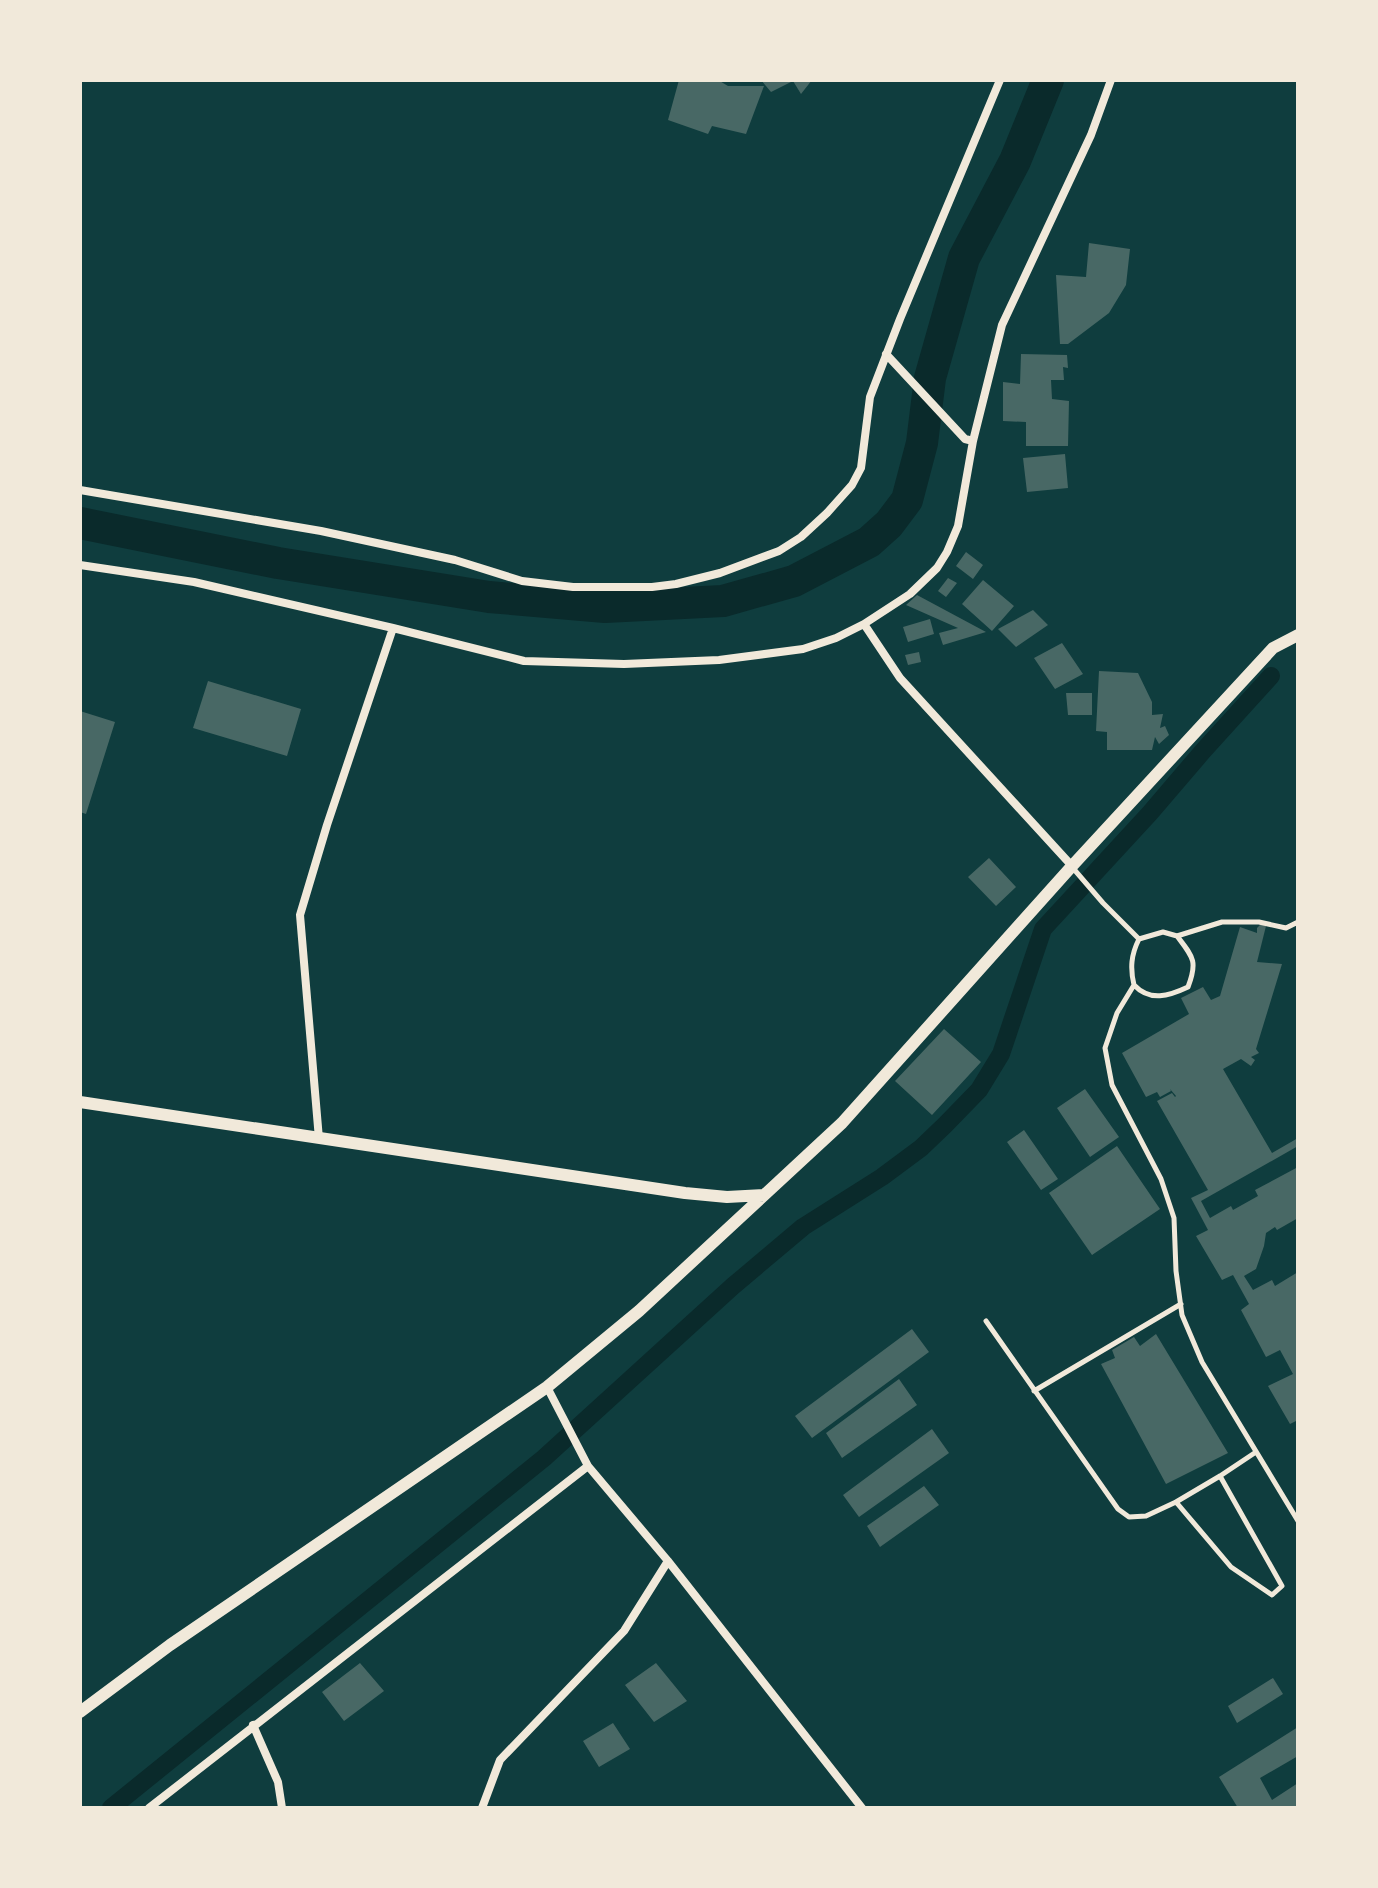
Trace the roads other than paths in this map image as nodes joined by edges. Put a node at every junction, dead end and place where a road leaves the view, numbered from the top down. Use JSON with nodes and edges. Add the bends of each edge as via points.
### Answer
{"nodes":[{"id":1,"x":1000,"y":80,"type":"edge"},
{"id":2,"x":1111,"y":80,"type":"edge"},
{"id":3,"x":886,"y":354,"type":"junction"},
{"id":4,"x":969,"y":440,"type":"junction"},
{"id":5,"x":80,"y":490,"type":"edge"},
{"id":6,"x":80,"y":565,"type":"edge"},
{"id":7,"x":864,"y":624,"type":"junction"},
{"id":8,"x":393,"y":628,"type":"junction"},
{"id":9,"x":1298,"y":635,"type":"edge"},
{"id":10,"x":1072,"y":866,"type":"junction"},
{"id":11,"x":1298,"y":922,"type":"edge"},
{"id":12,"x":1177,"y":936,"type":"junction"},
{"id":13,"x":1139,"y":939,"type":"junction"},
{"id":14,"x":1134,"y":985,"type":"junction"},
{"id":15,"x":80,"y":1102,"type":"edge"},
{"id":16,"x":319,"y":1139,"type":"junction"},
{"id":17,"x":764,"y":1195,"type":"junction"},
{"id":18,"x":1181,"y":1304,"type":"junction"},
{"id":19,"x":986,"y":1321,"type":"dead end"},
{"id":20,"x":547,"y":1387,"type":"junction"},
{"id":21,"x":1034,"y":1391,"type":"junction"},
{"id":22,"x":1256,"y":1452,"type":"junction"},
{"id":23,"x":588,"y":1466,"type":"junction"},
{"id":24,"x":1220,"y":1476,"type":"junction"},
{"id":25,"x":1176,"y":1502,"type":"junction"},
{"id":26,"x":1298,"y":1521,"type":"edge"},
{"id":27,"x":668,"y":1561,"type":"junction"},
{"id":28,"x":80,"y":1712,"type":"edge"},
{"id":29,"x":253,"y":1725,"type":"junction"},
{"id":30,"x":149,"y":1808,"type":"edge"},
{"id":31,"x":282,"y":1808,"type":"edge"},
{"id":32,"x":482,"y":1808,"type":"edge"},
{"id":33,"x":862,"y":1808,"type":"edge"}],
"edges":[{"from":1,"to":3,"type":"street"},
{"from":2,"to":4,"type":"street","via":[[1091,135],[1002,325]]},
{"from":3,"to":4,"type":"street"},
{"from":3,"to":5,"type":"street","via":[[870,397],[861,468],[827,513],[779,551],[676,584],[573,587],[522,581],[455,560],[321,531]]},
{"from":4,"to":7,"type":"street","via":[[958,526],[947,552],[910,594]]},
{"from":6,"to":8,"type":"street","via":[[194,582]]},
{"from":7,"to":8,"type":"street","via":[[803,649],[624,664],[524,661]]},
{"from":7,"to":10,"type":"street","via":[[900,678]]},
{"from":8,"to":16,"type":"street","via":[[300,915]]},
{"from":9,"to":10,"type":"street","via":[[1273,648]]},
{"from":10,"to":13,"type":"lane"},
{"from":10,"to":17,"type":"street","via":[[842,1123]]},
{"from":11,"to":12,"type":"lane","via":[[1286,928],[1222,922]]},
{"from":12,"to":13,"type":"lane","via":[[1163,932]]},
{"from":12,"to":14,"type":"lane","via":[[1192,955],[1195,969],[1188,987],[1156,997]]},
{"from":13,"to":14,"type":"lane","via":[[1133,951]]},
{"from":14,"to":18,"type":"lane","via":[[1105,1048],[1112,1085],[1161,1179],[1174,1218]]},
{"from":15,"to":16,"type":"street"},
{"from":16,"to":17,"type":"street","via":[[685,1193]]},
{"from":17,"to":20,"type":"street","via":[[639,1311]]},
{"from":18,"to":21,"type":"lane"},
{"from":18,"to":22,"type":"lane","via":[[1202,1362]]},
{"from":19,"to":21,"type":"lane"},
{"from":20,"to":23,"type":"street"},
{"from":20,"to":28,"type":"street"},
{"from":21,"to":25,"type":"lane","via":[[1118,1509],[1129,1517],[1146,1516]]},
{"from":22,"to":24,"type":"lane"},
{"from":22,"to":26,"type":"lane"},
{"from":23,"to":27,"type":"street"},
{"from":23,"to":29,"type":"street"},
{"from":24,"to":25,"type":"lane"},
{"from":24,"to":25,"type":"lane","via":[[1282,1586],[1272,1595],[1231,1567]]},
{"from":27,"to":32,"type":"street","via":[[624,1631],[500,1760]]},
{"from":27,"to":33,"type":"street"},
{"from":29,"to":30,"type":"street"},
{"from":29,"to":31,"type":"street","via":[[278,1782]]}]}
